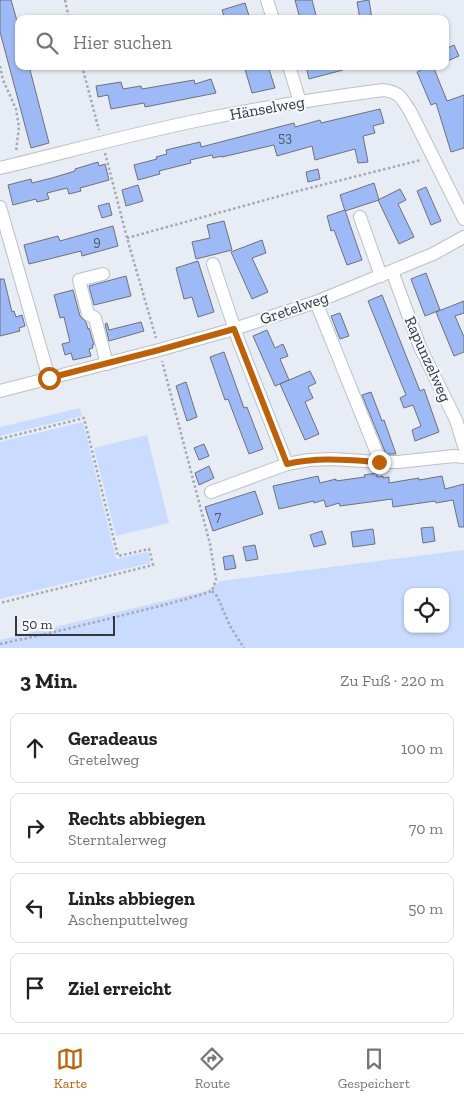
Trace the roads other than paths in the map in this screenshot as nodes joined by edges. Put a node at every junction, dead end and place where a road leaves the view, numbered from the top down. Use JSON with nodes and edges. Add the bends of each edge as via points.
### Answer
{"nodes":[{"id":1,"x":267,"y":0,"type":"edge"},
{"id":2,"x":272,"y":15,"type":"edge"},
{"id":3,"x":290,"y":70,"type":"edge"},
{"id":4,"x":300,"y":102,"type":"junction"},
{"id":5,"x":0,"y":168,"type":"edge"},
{"id":6,"x":0,"y":207,"type":"edge"},
{"id":7,"x":360,"y":217,"type":"dead end"},
{"id":8,"x":464,"y":219,"type":"edge"},
{"id":9,"x":464,"y":238,"type":"edge"},
{"id":10,"x":213,"y":264,"type":"dead end"},
{"id":11,"x":103,"y":274,"type":"dead end"},
{"id":12,"x":386,"y":274,"type":"junction"},
{"id":13,"x":316,"y":302,"type":"junction"},
{"id":14,"x":234,"y":329,"type":"junction"},
{"id":15,"x":107,"y":364,"type":"junction"},
{"id":16,"x":49,"y":378,"type":"junction"},
{"id":17,"x":0,"y":390,"type":"edge"},
{"id":18,"x":464,"y":446,"type":"edge"},
{"id":19,"x":464,"y":457,"type":"edge"},
{"id":20,"x":379,"y":462,"type":"junction"},
{"id":21,"x":287,"y":464,"type":"junction"},
{"id":22,"x":211,"y":492,"type":"dead end"}],
"edges":[{"from":1,"to":2,"type":"street"},
{"from":3,"to":4,"type":"street"},
{"from":4,"to":5,"type":"street","name":"Hänselweg","via":[[200,120]]},
{"from":4,"to":8,"type":"street","name":"Hänselweg","via":[[384,90],[399,95]]},
{"from":6,"to":16,"type":"street"},
{"from":7,"to":12,"type":"street","name":"Rapunzelweg"},
{"from":9,"to":12,"type":"street","name":"Gretelweg"},
{"from":10,"to":14,"type":"street"},
{"from":11,"to":15,"type":"street","via":[[80,280],[88,314],[95,318]]},
{"from":12,"to":13,"type":"street","name":"Gretelweg"},
{"from":12,"to":18,"type":"street","name":"Rapunzelweg","via":[[456,420]]},
{"from":13,"to":14,"type":"street","name":"Gretelweg"},
{"from":13,"to":20,"type":"street"},
{"from":14,"to":15,"type":"street","name":"Gretelweg"},
{"from":14,"to":21,"type":"street"},
{"from":15,"to":16,"type":"street","name":"Gretelweg"},
{"from":16,"to":17,"type":"street","name":"Gretelweg"},
{"from":19,"to":20,"type":"street"},
{"from":20,"to":21,"type":"street","via":[[309,460]]},
{"from":21,"to":22,"type":"street"}]}
